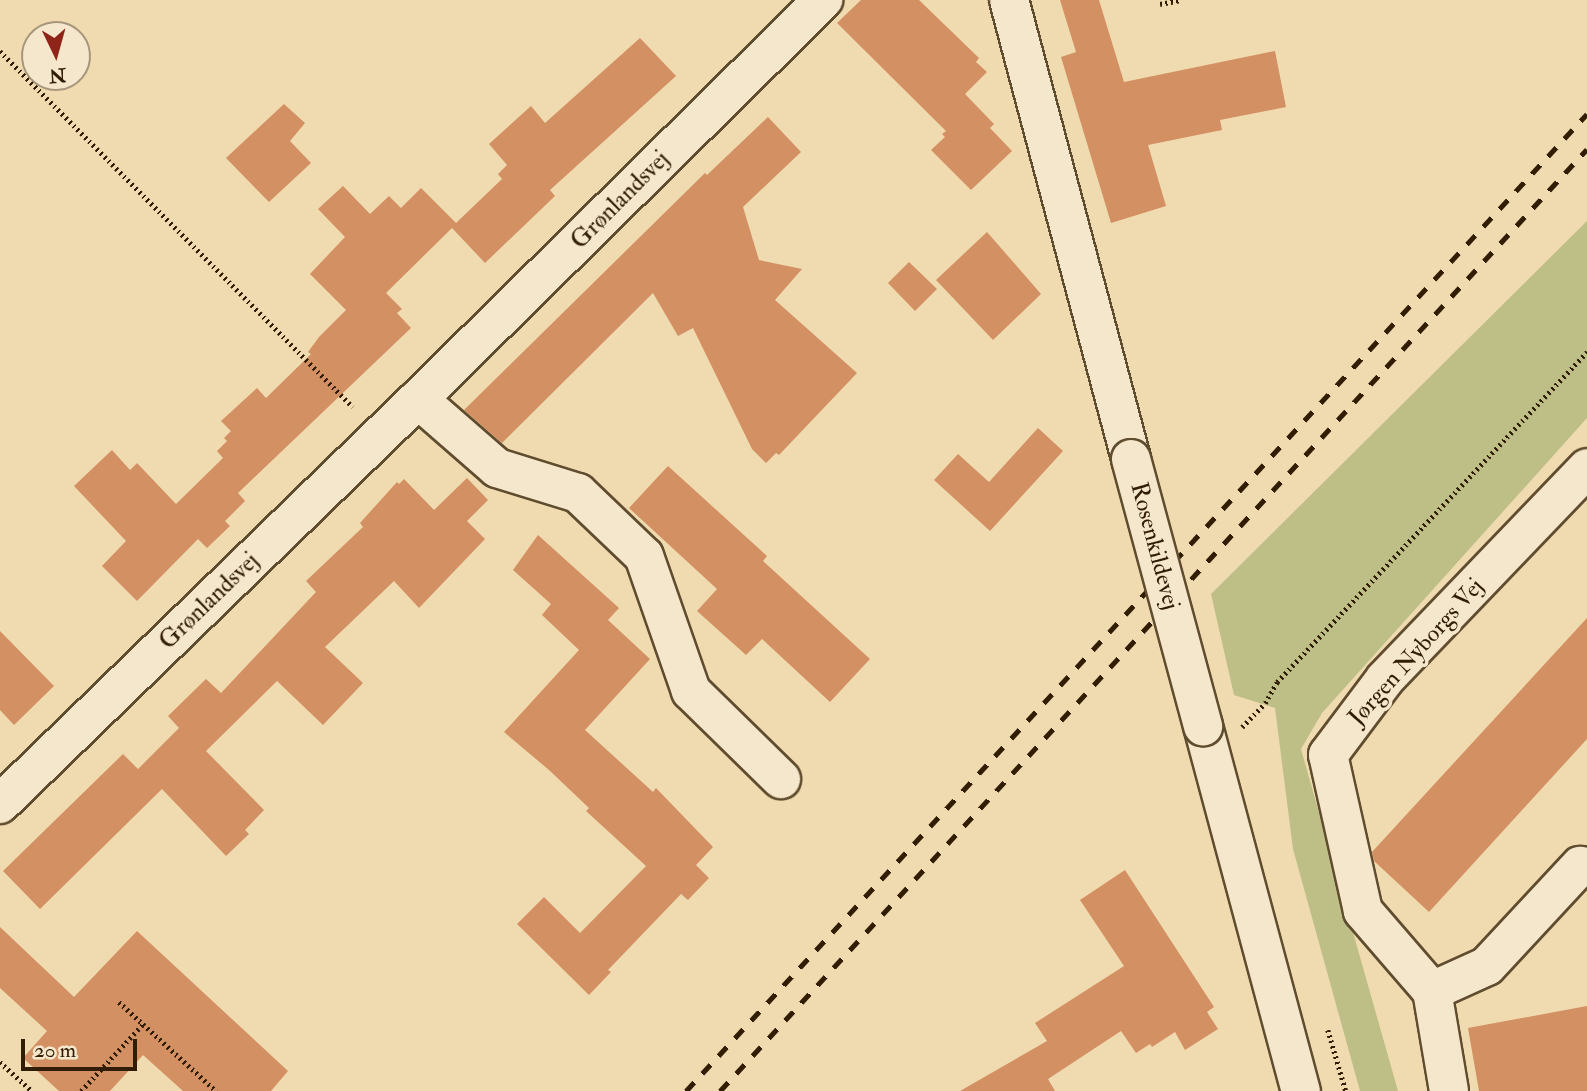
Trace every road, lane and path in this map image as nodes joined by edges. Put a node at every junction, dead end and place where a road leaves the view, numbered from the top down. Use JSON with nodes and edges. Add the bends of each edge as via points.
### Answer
{"nodes":[{"id":1,"x":823,"y":0,"type":"edge"},
{"id":2,"x":1009,"y":0,"type":"edge"},
{"id":3,"x":1180,"y":0,"type":"edge"},
{"id":4,"x":1160,"y":4,"type":"dead end"},
{"id":5,"x":0,"y":51,"type":"edge"},
{"id":6,"x":1587,"y":352,"type":"edge"},
{"id":7,"x":418,"y":399,"type":"junction"},
{"id":8,"x":381,"y":435,"type":"junction"},
{"id":9,"x":1587,"y":468,"type":"edge"},
{"id":10,"x":1221,"y":727,"type":"junction"},
{"id":11,"x":781,"y":779,"type":"dead end"},
{"id":12,"x":0,"y":804,"type":"edge"},
{"id":13,"x":1580,"y":866,"type":"dead end"},
{"id":14,"x":1432,"y":991,"type":"junction"},
{"id":15,"x":119,"y":1002,"type":"dead end"},
{"id":16,"x":144,"y":1024,"type":"junction"},
{"id":17,"x":0,"y":1062,"type":"edge"},
{"id":18,"x":32,"y":1091,"type":"edge"},
{"id":19,"x":81,"y":1091,"type":"edge"},
{"id":20,"x":216,"y":1091,"type":"edge"},
{"id":21,"x":1301,"y":1091,"type":"edge"},
{"id":22,"x":1449,"y":1091,"type":"edge"}],
"edges":[{"from":1,"to":7,"type":"street","name":"Grønlandsvej"},
{"from":2,"to":10,"type":"street","name":"Rosenkildevej","bridge":true,"via":[[1131,459]]},
{"from":3,"to":4,"type":"path"},
{"from":5,"to":8,"type":"path"},
{"from":6,"to":10,"type":"path","via":[[1277,682],[1265,703]]},
{"from":7,"to":8,"type":"street","name":"Grønlandsvej"},
{"from":7,"to":11,"type":"street","via":[[497,468],[578,493],[644,555],[691,691]]},
{"from":8,"to":12,"type":"street","name":"Grønlandsvej"},
{"from":9,"to":14,"type":"street","name":"Jørgen Nyborgs Vej","via":[[1385,679],[1328,755],[1363,911]]},
{"from":10,"to":21,"type":"street","name":"Rosenkildevej"},
{"from":13,"to":14,"type":"street","via":[[1487,966]]},
{"from":14,"to":22,"type":"street"},
{"from":15,"to":16,"type":"path"},
{"from":16,"to":19,"type":"path"},
{"from":16,"to":20,"type":"path"},
{"from":17,"to":18,"type":"path"}]}
